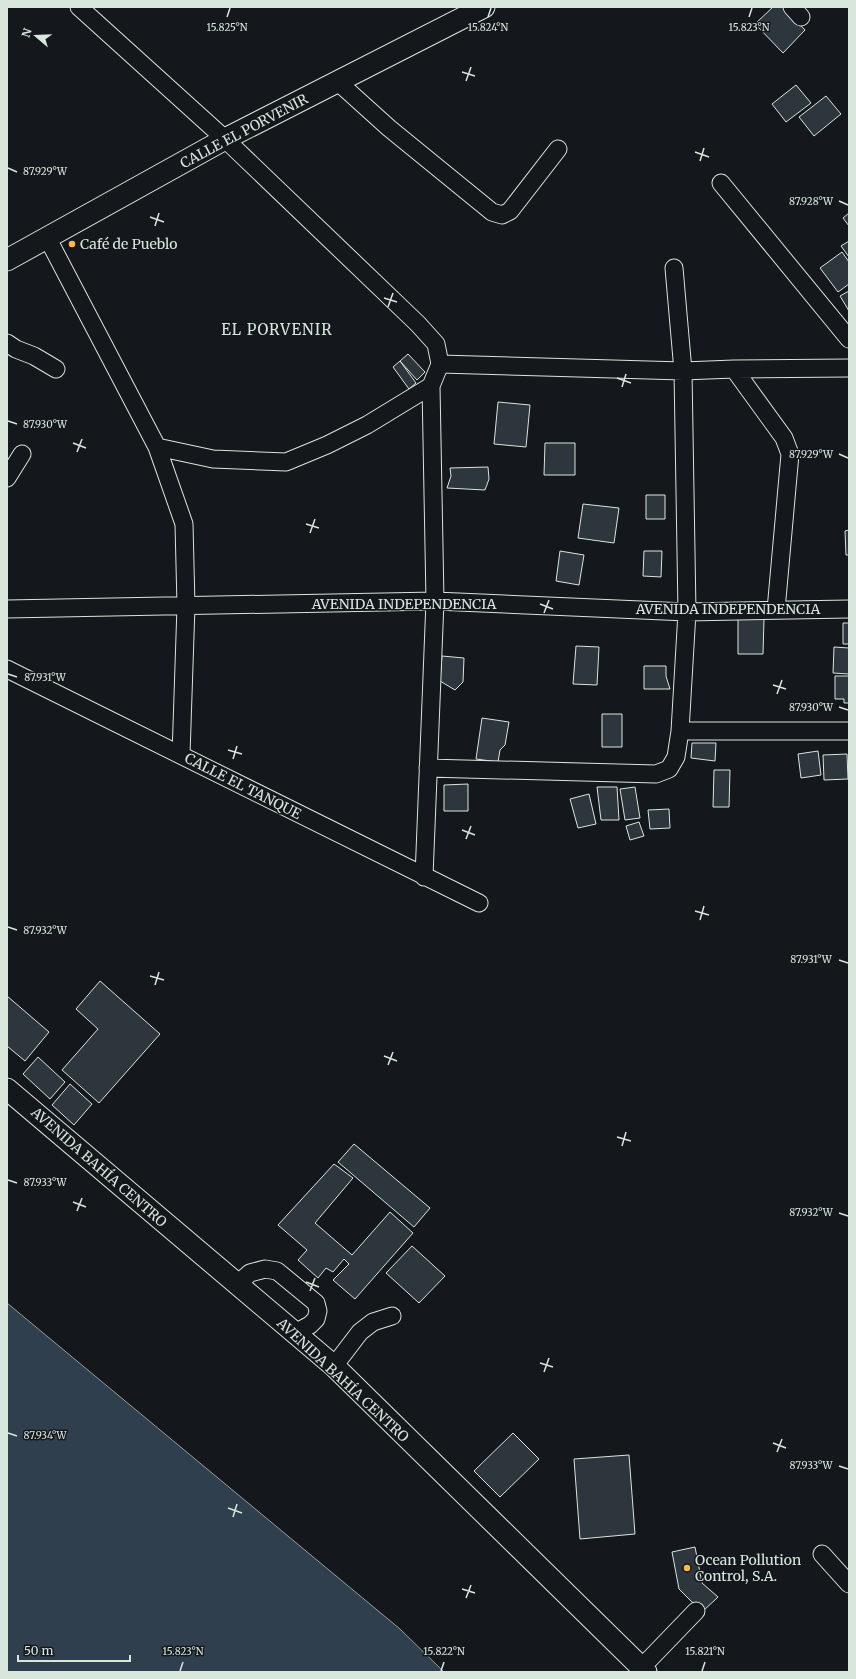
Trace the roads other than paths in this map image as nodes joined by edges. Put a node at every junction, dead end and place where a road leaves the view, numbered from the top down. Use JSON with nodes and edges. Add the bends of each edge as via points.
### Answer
{"nodes":[{"id":1,"x":79,"y":7,"type":"edge"},
{"id":2,"x":484,"y":7,"type":"edge"},
{"id":3,"x":338,"y":82,"type":"junction"},
{"id":4,"x":225,"y":139,"type":"junction"},
{"id":5,"x":558,"y":150,"type":"dead end"},
{"id":6,"x":721,"y":183,"type":"dead end"},
{"id":7,"x":48,"y":239,"type":"junction"},
{"id":8,"x":7,"y":260,"type":"edge"},
{"id":9,"x":674,"y":268,"type":"dead end"},
{"id":10,"x":849,"y":339,"type":"edge"},
{"id":11,"x":7,"y":343,"type":"edge"},
{"id":12,"x":440,"y":364,"type":"junction"},
{"id":13,"x":849,"y":368,"type":"edge"},
{"id":14,"x":734,"y":369,"type":"junction"},
{"id":15,"x":56,"y":370,"type":"dead end"},
{"id":16,"x":683,"y":371,"type":"junction"},
{"id":17,"x":431,"y":386,"type":"junction"},
{"id":18,"x":157,"y":447,"type":"junction"},
{"id":19,"x":22,"y":454,"type":"dead end"},
{"id":20,"x":7,"y":478,"type":"edge"},
{"id":21,"x":435,"y":601,"type":"junction"},
{"id":22,"x":186,"y":606,"type":"junction"},
{"id":23,"x":7,"y":608,"type":"edge"},
{"id":24,"x":849,"y":609,"type":"edge"},
{"id":25,"x":776,"y":610,"type":"junction"},
{"id":26,"x":687,"y":612,"type":"junction"},
{"id":27,"x":7,"y":669,"type":"edge"},
{"id":28,"x":680,"y":731,"type":"junction"},
{"id":29,"x":849,"y":731,"type":"edge"},
{"id":30,"x":181,"y":755,"type":"junction"},
{"id":31,"x":428,"y":768,"type":"junction"},
{"id":32,"x":424,"y":876,"type":"junction"},
{"id":33,"x":479,"y":903,"type":"dead end"},
{"id":34,"x":7,"y":1089,"type":"edge"},
{"id":35,"x":236,"y":1284,"type":"junction"},
{"id":36,"x":392,"y":1316,"type":"dead end"},
{"id":37,"x":295,"y":1333,"type":"junction"},
{"id":38,"x":334,"y":1366,"type":"junction"},
{"id":39,"x":822,"y":1554,"type":"dead end"},
{"id":40,"x":849,"y":1584,"type":"edge"},
{"id":41,"x":696,"y":1611,"type":"dead end"},
{"id":42,"x":644,"y":1670,"type":"edge"}],
"edges":[{"from":1,"to":4,"type":"street"},
{"from":2,"to":3,"type":"main road","name":"CALLE EL PORVENIR"},
{"from":3,"to":4,"type":"main road","name":"CALLE EL PORVENIR"},
{"from":3,"to":5,"type":"street","via":[[389,128],[492,212],[502,215],[510,211]]},
{"from":4,"to":7,"type":"main road","name":"CALLE EL PORVENIR"},
{"from":4,"to":12,"type":"street","via":[[418,324],[436,344]]},
{"from":6,"to":10,"type":"street"},
{"from":7,"to":8,"type":"main road","name":"CALLE EL PORVENIR"},
{"from":7,"to":18,"type":"street"},
{"from":9,"to":16,"type":"street"},
{"from":11,"to":15,"type":"street"},
{"from":12,"to":16,"type":"street"},
{"from":12,"to":17,"type":"street"},
{"from":13,"to":14,"type":"street"},
{"from":14,"to":16,"type":"street"},
{"from":14,"to":25,"type":"street","via":[[784,438],[790,454]]},
{"from":16,"to":26,"type":"street"},
{"from":17,"to":18,"type":"street","via":[[347,435],[286,462],[213,458]]},
{"from":17,"to":21,"type":"street"},
{"from":18,"to":22,"type":"street","via":[[184,524]]},
{"from":19,"to":20,"type":"street"},
{"from":21,"to":22,"type":"street","name":"AVENIDA INDEPENDENCIA"},
{"from":21,"to":26,"type":"street","name":"AVENIDA INDEPENDENCIA"},
{"from":21,"to":31,"type":"street"},
{"from":22,"to":23,"type":"street","name":"AVENIDA INDEPENDENCIA"},
{"from":22,"to":30,"type":"street"},
{"from":24,"to":25,"type":"street","name":"AVENIDA INDEPENDENCIA"},
{"from":25,"to":26,"type":"street","name":"AVENIDA INDEPENDENCIA"},
{"from":26,"to":28,"type":"street"},
{"from":27,"to":30,"type":"street","name":"CALLE EL TANQUE"},
{"from":28,"to":29,"type":"street"},
{"from":28,"to":31,"type":"street","via":[[676,758],[669,769],[656,774]]},
{"from":30,"to":32,"type":"street","name":"CALLE EL TANQUE"},
{"from":31,"to":32,"type":"street"},
{"from":32,"to":33,"type":"street","name":"CALLE EL TANQUE"},
{"from":34,"to":35,"type":"main road","name":"AVENIDA BAHÍA CENTRO"},
{"from":35,"to":37,"type":"main road","name":"AVENIDA BAHÍA CENTRO"},
{"from":35,"to":37,"type":"street","via":[[250,1273],[265,1269],[277,1271],[316,1303],[316,1319]]},
{"from":36,"to":38,"type":"street","via":[[373,1322],[360,1332]]},
{"from":37,"to":38,"type":"main road","name":"AVENIDA BAHÍA CENTRO"},
{"from":38,"to":42,"type":"main road","name":"AVENIDA BAHÍA CENTRO"},
{"from":39,"to":40,"type":"street"},
{"from":41,"to":42,"type":"street"}]}
